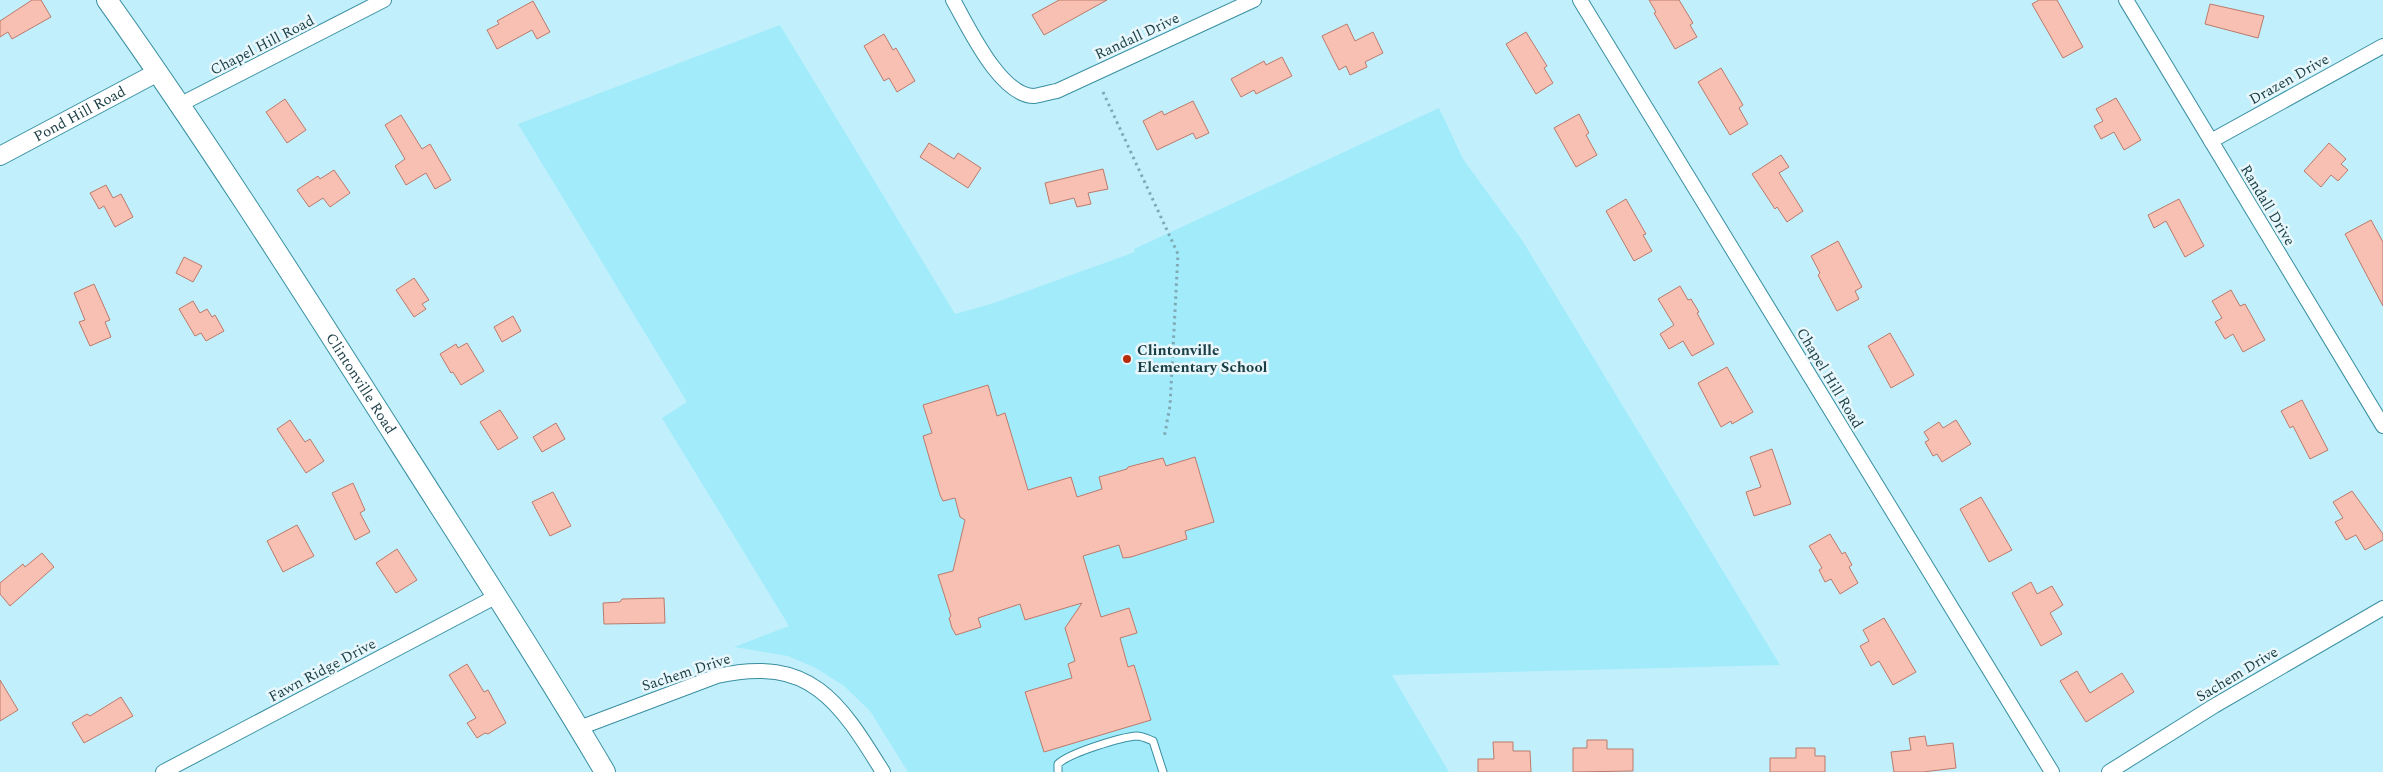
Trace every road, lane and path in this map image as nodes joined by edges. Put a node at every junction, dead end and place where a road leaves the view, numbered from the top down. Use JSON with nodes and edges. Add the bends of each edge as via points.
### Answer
{"nodes":[{"id":1,"x":107,"y":0,"type":"edge"},
{"id":2,"x":384,"y":0,"type":"edge"},
{"id":3,"x":953,"y":0,"type":"edge"},
{"id":4,"x":1254,"y":0,"type":"edge"},
{"id":5,"x":1580,"y":0,"type":"edge"},
{"id":6,"x":2126,"y":0,"type":"edge"},
{"id":7,"x":2383,"y":46,"type":"edge"},
{"id":8,"x":158,"y":72,"type":"junction"},
{"id":9,"x":1103,"y":92,"type":"dead end"},
{"id":10,"x":181,"y":104,"type":"junction"},
{"id":11,"x":2211,"y":141,"type":"junction"},
{"id":12,"x":0,"y":156,"type":"edge"},
{"id":13,"x":2383,"y":426,"type":"edge"},
{"id":14,"x":1164,"y":438,"type":"dead end"},
{"id":15,"x":496,"y":596,"type":"junction"},
{"id":16,"x":2383,"y":608,"type":"edge"},
{"id":17,"x":579,"y":728,"type":"junction"},
{"id":18,"x":1163,"y":770,"type":"edge"},
{"id":19,"x":163,"y":772,"type":"edge"},
{"id":20,"x":605,"y":772,"type":"edge"},
{"id":21,"x":883,"y":772,"type":"edge"},
{"id":22,"x":1058,"y":772,"type":"edge"},
{"id":23,"x":2052,"y":772,"type":"edge"},
{"id":24,"x":2108,"y":772,"type":"edge"}],
"edges":[{"from":1,"to":8,"type":"main road","name":"Clintonville Road"},
{"from":2,"to":10,"type":"street","name":"Chapel Hill Road"},
{"from":3,"to":4,"type":"street","name":"Randall Drive","via":[[990,64],[1009,86],[1032,96],[1057,91]]},
{"from":5,"to":23,"type":"street","name":"Chapel Hill Road"},
{"from":6,"to":11,"type":"street","name":"Randall Drive"},
{"from":7,"to":11,"type":"street","name":"Drazen Drive"},
{"from":8,"to":10,"type":"main road","name":"Clintonville Road"},
{"from":8,"to":12,"type":"street","name":"Pond Hill Road"},
{"from":9,"to":14,"type":"path","via":[[1178,254],[1170,406]]},
{"from":10,"to":15,"type":"main road","name":"Clintonville Road"},
{"from":11,"to":13,"type":"street","name":"Randall Drive"},
{"from":15,"to":17,"type":"main road","name":"Clintonville Road"},
{"from":15,"to":19,"type":"street","name":"Fawn Ridge Drive"},
{"from":16,"to":24,"type":"street","name":"Sachem Drive"},
{"from":17,"to":20,"type":"main road","name":"Clintonville Road"},
{"from":17,"to":21,"type":"street","name":"Sachem Drive","via":[[717,676],[769,670],[810,684],[835,702]]},
{"from":18,"to":22,"type":"lane","via":[[1152,741],[1138,736],[1063,759],[1058,764]]}]}
